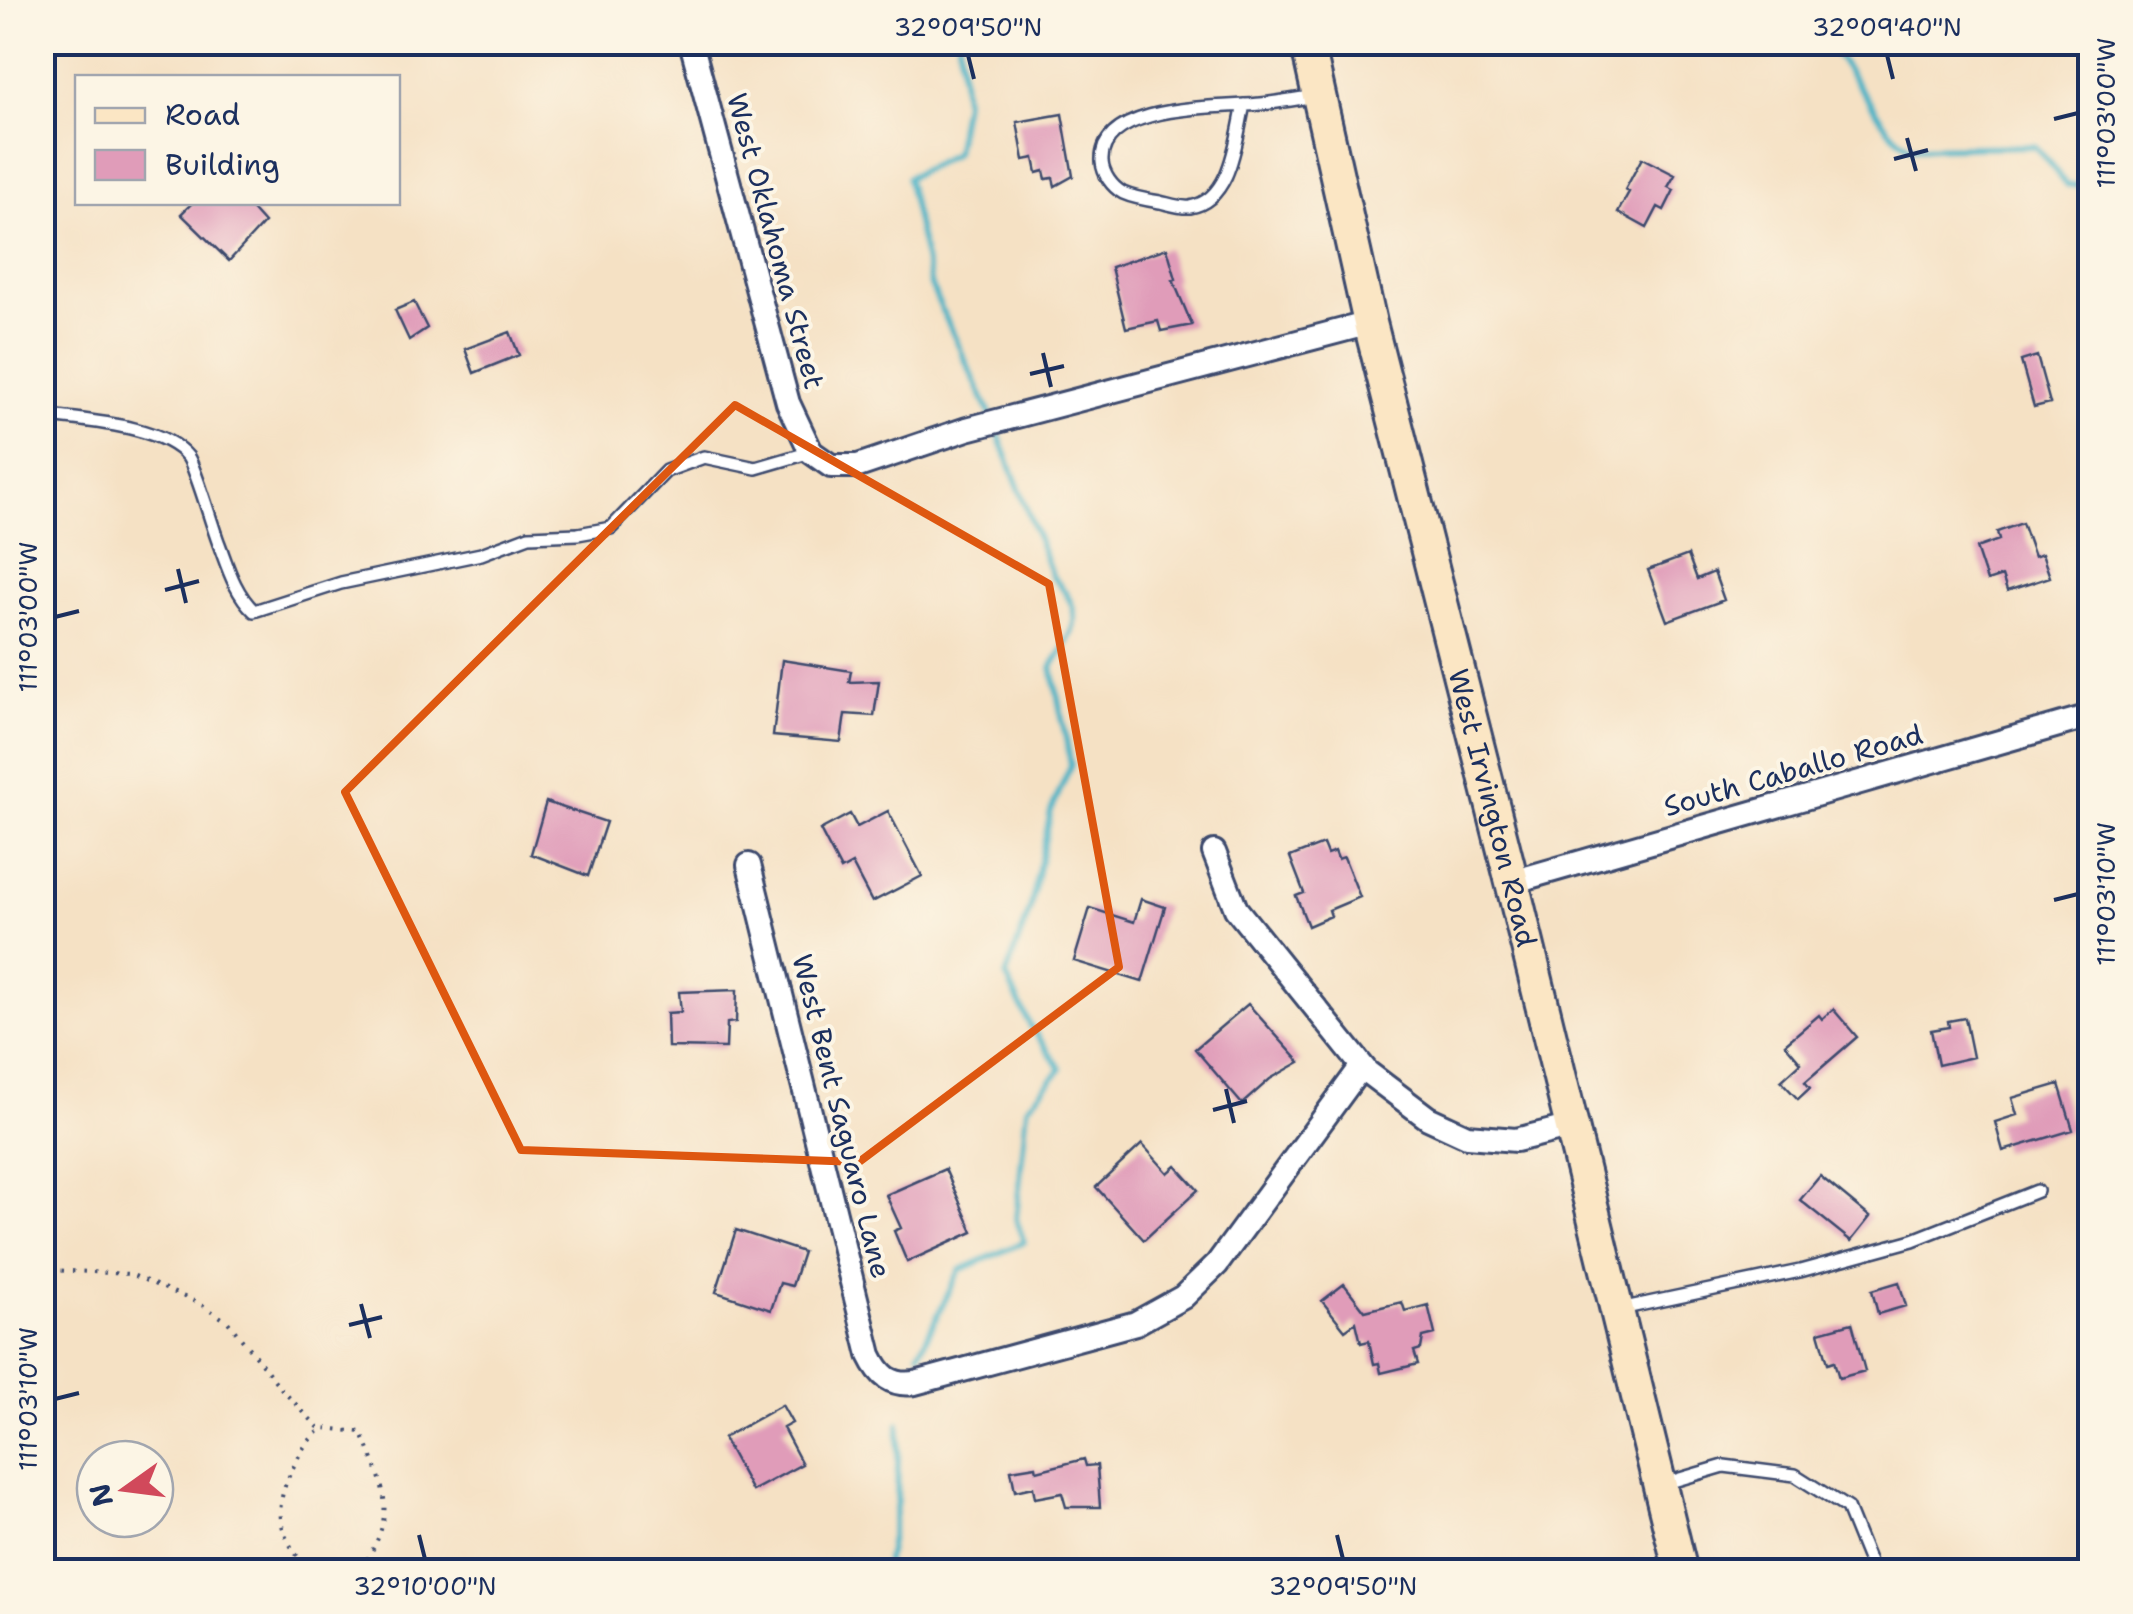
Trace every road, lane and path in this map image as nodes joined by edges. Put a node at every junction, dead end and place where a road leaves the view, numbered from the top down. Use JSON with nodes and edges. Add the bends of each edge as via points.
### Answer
{"nodes":[{"id":1,"x":690,"y":42,"type":"edge"},
{"id":2,"x":1307,"y":42,"type":"edge"},
{"id":3,"x":1319,"y":95,"type":"junction"},
{"id":4,"x":1244,"y":105,"type":"junction"},
{"id":5,"x":1370,"y":323,"type":"junction"},
{"id":6,"x":42,"y":415,"type":"edge"},
{"id":7,"x":811,"y":452,"type":"junction"},
{"id":8,"x":2090,"y":716,"type":"edge"},
{"id":9,"x":1214,"y":852,"type":"dead end"},
{"id":10,"x":749,"y":865,"type":"dead end"},
{"id":11,"x":1512,"y":882,"type":"junction"},
{"id":12,"x":1362,"y":1066,"type":"junction"},
{"id":13,"x":1572,"y":1126,"type":"junction"},
{"id":14,"x":2037,"y":1191,"type":"dead end"},
{"id":15,"x":51,"y":1270,"type":"dead end"},
{"id":16,"x":1616,"y":1310,"type":"junction"},
{"id":17,"x":321,"y":1430,"type":"junction"},
{"id":18,"x":1659,"y":1485,"type":"junction"},
{"id":19,"x":311,"y":1572,"type":"edge"},
{"id":20,"x":359,"y":1572,"type":"edge"},
{"id":21,"x":1681,"y":1572,"type":"edge"},
{"id":22,"x":1873,"y":1572,"type":"edge"}],
"edges":[{"from":1,"to":7,"type":"street","name":"West Oklahoma Street","via":[[788,403]]},
{"from":2,"to":3,"type":"main road","name":"West Irvington Road"},
{"from":3,"to":4,"type":"lane"},
{"from":3,"to":5,"type":"main road","name":"West Irvington Road"},
{"from":4,"to":4,"type":"lane","via":[[1174,109],[1128,125],[1104,151],[1108,179],[1131,196],[1187,208],[1201,203],[1223,182]]},
{"from":5,"to":7,"type":"street","via":[[967,429],[858,466],[830,466]]},
{"from":5,"to":11,"type":"main road","name":"West Irvington Road"},
{"from":6,"to":7,"type":"lane","via":[[172,442],[190,460],[241,599],[254,611],[529,536],[610,528],[666,471],[704,457],[756,468]]},
{"from":8,"to":11,"type":"street","name":"South Caballo Road"},
{"from":9,"to":12,"type":"street","via":[[1236,909]]},
{"from":10,"to":12,"type":"street","name":"West Bent Saguaro Lane","via":[[870,1356],[884,1378],[904,1384],[949,1374],[1136,1323],[1183,1297],[1218,1264]]},
{"from":11,"to":13,"type":"main road","name":"West Irvington Road"},
{"from":12,"to":13,"type":"street","via":[[1428,1118],[1467,1136],[1516,1140]]},
{"from":13,"to":16,"type":"main road","name":"West Irvington Road"},
{"from":14,"to":16,"type":"lane","via":[[1913,1240]]},
{"from":15,"to":17,"type":"path","via":[[130,1274],[201,1304],[228,1322]]},
{"from":16,"to":18,"type":"main road","name":"West Irvington Road"},
{"from":17,"to":19,"type":"path","via":[[308,1438],[283,1486],[279,1520],[290,1550]]},
{"from":17,"to":20,"type":"path","via":[[361,1432],[378,1469],[388,1509]]},
{"from":18,"to":21,"type":"main road","name":"West Irvington Road"},
{"from":18,"to":22,"type":"lane","via":[[1724,1466],[1795,1475],[1848,1508]]}]}
